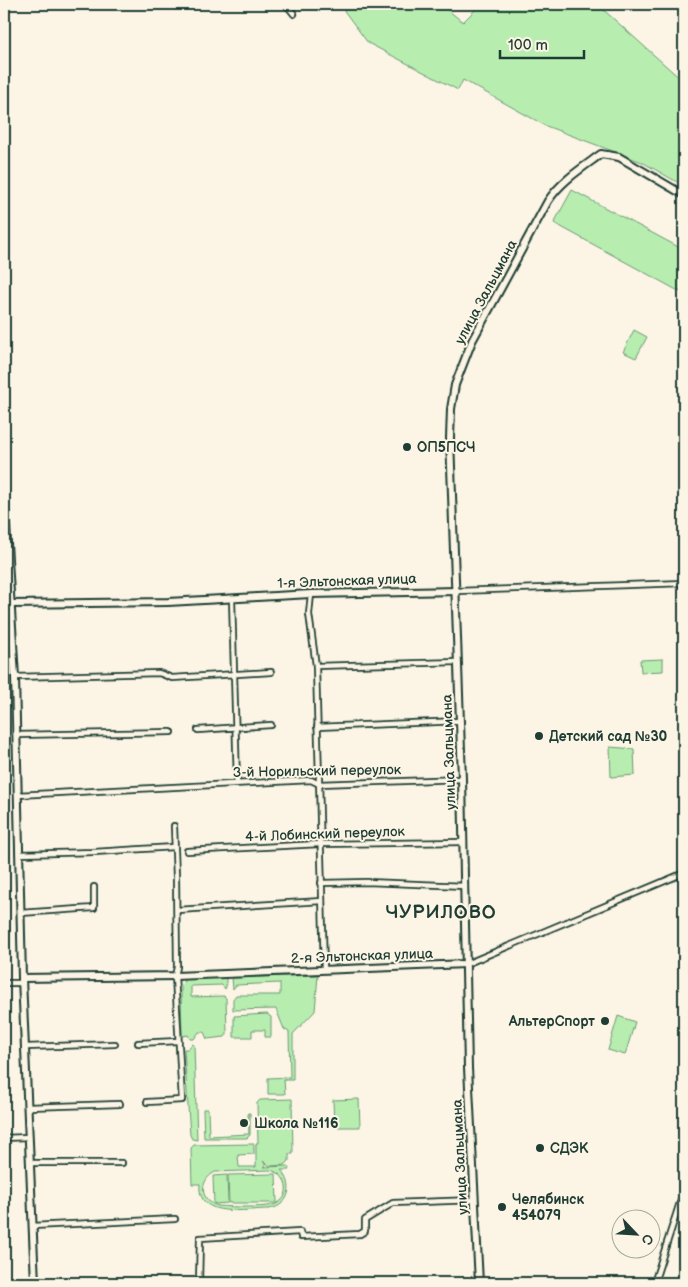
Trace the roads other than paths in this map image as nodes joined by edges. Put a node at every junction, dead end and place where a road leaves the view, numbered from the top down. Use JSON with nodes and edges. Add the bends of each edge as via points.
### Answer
{"nodes":[{"id":1,"x":286,"y":4,"type":"edge"},
{"id":2,"x":294,"y":14,"type":"dead end"},
{"id":3,"x":684,"y":195,"type":"edge"},
{"id":4,"x":4,"y":492,"type":"edge"},
{"id":5,"x":684,"y":584,"type":"edge"},
{"id":6,"x":457,"y":591,"type":"junction"},
{"id":7,"x":311,"y":594,"type":"junction"},
{"id":8,"x":232,"y":598,"type":"junction"},
{"id":9,"x":12,"y":604,"type":"junction"},
{"id":10,"x":458,"y":662,"type":"junction"},
{"id":11,"x":316,"y":666,"type":"junction"},
{"id":12,"x":271,"y":672,"type":"dead end"},
{"id":13,"x":233,"y":675,"type":"junction"},
{"id":14,"x":14,"y":677,"type":"junction"},
{"id":15,"x":460,"y":721,"type":"junction"},
{"id":16,"x":271,"y":725,"type":"dead end"},
{"id":17,"x":317,"y":726,"type":"junction"},
{"id":18,"x":234,"y":728,"type":"junction"},
{"id":19,"x":198,"y":730,"type":"dead end"},
{"id":20,"x":171,"y":732,"type":"dead end"},
{"id":21,"x":16,"y":734,"type":"junction"},
{"id":22,"x":462,"y":779,"type":"junction"},
{"id":23,"x":237,"y":783,"type":"junction"},
{"id":24,"x":319,"y":784,"type":"junction"},
{"id":25,"x":17,"y":795,"type":"junction"},
{"id":26,"x":174,"y":826,"type":"dead end"},
{"id":27,"x":464,"y":842,"type":"junction"},
{"id":28,"x":320,"y":844,"type":"junction"},
{"id":29,"x":174,"y":847,"type":"junction"},
{"id":30,"x":186,"y":851,"type":"dead end"},
{"id":31,"x":19,"y":854,"type":"junction"},
{"id":32,"x":684,"y":873,"type":"edge"},
{"id":33,"x":321,"y":883,"type":"junction"},
{"id":34,"x":465,"y":886,"type":"junction"},
{"id":35,"x":94,"y":887,"type":"dead end"},
{"id":36,"x":322,"y":901,"type":"junction"},
{"id":37,"x":177,"y":910,"type":"junction"},
{"id":38,"x":20,"y":913,"type":"junction"},
{"id":39,"x":466,"y":964,"type":"junction"},
{"id":40,"x":324,"y":970,"type":"junction"},
{"id":41,"x":175,"y":976,"type":"junction"},
{"id":42,"x":22,"y":980,"type":"junction"},
{"id":43,"x":4,"y":983,"type":"edge"},
{"id":44,"x":178,"y":1041,"type":"junction"},
{"id":45,"x":138,"y":1043,"type":"dead end"},
{"id":46,"x":115,"y":1044,"type":"dead end"},
{"id":47,"x":26,"y":1047,"type":"junction"},
{"id":48,"x":147,"y":1102,"type":"dead end"},
{"id":49,"x":120,"y":1104,"type":"dead end"},
{"id":50,"x":28,"y":1107,"type":"junction"},
{"id":51,"x":29,"y":1137,"type":"junction"},
{"id":52,"x":4,"y":1138,"type":"edge"},
{"id":53,"x":30,"y":1163,"type":"junction"},
{"id":54,"x":122,"y":1163,"type":"dead end"},
{"id":55,"x":684,"y":1190,"type":"edge"},
{"id":56,"x":475,"y":1200,"type":"junction"},
{"id":57,"x":175,"y":1219,"type":"dead end"},
{"id":58,"x":32,"y":1226,"type":"junction"},
{"id":59,"x":35,"y":1283,"type":"edge"},
{"id":60,"x":200,"y":1283,"type":"edge"},
{"id":61,"x":479,"y":1283,"type":"edge"},
{"id":62,"x":654,"y":1283,"type":"edge"}],
"edges":[{"from":1,"to":2,"type":"street"},
{"from":3,"to":6,"type":"street","name":"улица Зальцмана","via":[[619,157],[601,154],[572,174],[553,193],[472,341],[455,385],[450,438]]},
{"from":4,"to":9,"type":"street"},
{"from":5,"to":6,"type":"street","name":"1-я Эльтонская улица"},
{"from":6,"to":7,"type":"street","name":"1-я Эльтонская улица"},
{"from":6,"to":10,"type":"street","name":"улица Зальцмана"},
{"from":7,"to":8,"type":"street","name":"1-я Эльтонская улица"},
{"from":7,"to":11,"type":"street","via":[[309,614]]},
{"from":8,"to":9,"type":"street","name":"1-я Эльтонская улица"},
{"from":8,"to":13,"type":"street"},
{"from":9,"to":14,"type":"street"},
{"from":10,"to":11,"type":"street"},
{"from":10,"to":15,"type":"street","name":"улица Зальцмана"},
{"from":11,"to":17,"type":"street"},
{"from":12,"to":13,"type":"street"},
{"from":13,"to":14,"type":"street","via":[[172,678],[159,673]]},
{"from":13,"to":18,"type":"street"},
{"from":14,"to":21,"type":"street"},
{"from":15,"to":17,"type":"street"},
{"from":15,"to":22,"type":"street","name":"улица Зальцмана"},
{"from":16,"to":18,"type":"street"},
{"from":17,"to":24,"type":"street"},
{"from":18,"to":19,"type":"street"},
{"from":18,"to":23,"type":"street"},
{"from":20,"to":21,"type":"street"},
{"from":21,"to":25,"type":"street"},
{"from":22,"to":24,"type":"street","name":"3-й Норильский переулок"},
{"from":22,"to":27,"type":"street","name":"улица Зальцмана"},
{"from":23,"to":24,"type":"street","name":"3-й Норильский переулок","via":[[311,780]]},
{"from":23,"to":25,"type":"street","name":"3-й Норильский переулок"},
{"from":24,"to":28,"type":"street"},
{"from":25,"to":31,"type":"street"},
{"from":26,"to":29,"type":"street"},
{"from":27,"to":28,"type":"street","name":"4-й Лобинский переулок"},
{"from":27,"to":34,"type":"street","name":"улица Зальцмана"},
{"from":28,"to":30,"type":"street","name":"4-й Лобинский переулок"},
{"from":28,"to":33,"type":"street"},
{"from":29,"to":31,"type":"street"},
{"from":29,"to":37,"type":"street"},
{"from":31,"to":38,"type":"street"},
{"from":32,"to":39,"type":"street","name":"2-я Эльтонская улица"},
{"from":33,"to":34,"type":"street"},
{"from":33,"to":36,"type":"street"},
{"from":34,"to":39,"type":"street","name":"улица Зальцмана"},
{"from":35,"to":38,"type":"street","via":[[94,908]]},
{"from":36,"to":37,"type":"street"},
{"from":36,"to":40,"type":"street"},
{"from":37,"to":41,"type":"street"},
{"from":38,"to":42,"type":"street"},
{"from":39,"to":40,"type":"street","name":"2-я Эльтонская улица"},
{"from":39,"to":56,"type":"street","name":"улица Зальцмана"},
{"from":40,"to":41,"type":"street","name":"2-я Эльтонская улица"},
{"from":41,"to":42,"type":"street","name":"2-я Эльтонская улица"},
{"from":41,"to":44,"type":"street"},
{"from":42,"to":43,"type":"street"},
{"from":42,"to":47,"type":"street"},
{"from":44,"to":45,"type":"street"},
{"from":44,"to":48,"type":"street","via":[[182,1100]]},
{"from":46,"to":47,"type":"street"},
{"from":47,"to":50,"type":"street"},
{"from":49,"to":50,"type":"street"},
{"from":50,"to":51,"type":"street"},
{"from":51,"to":52,"type":"street"},
{"from":51,"to":53,"type":"street"},
{"from":53,"to":54,"type":"street"},
{"from":53,"to":58,"type":"street"},
{"from":55,"to":62,"type":"street"},
{"from":56,"to":60,"type":"street","via":[[393,1202],[365,1220],[365,1232],[360,1234],[301,1237],[300,1232],[200,1238]]},
{"from":56,"to":61,"type":"street","name":"улица Зальцмана"},
{"from":57,"to":58,"type":"street"},
{"from":58,"to":59,"type":"street"}]}
